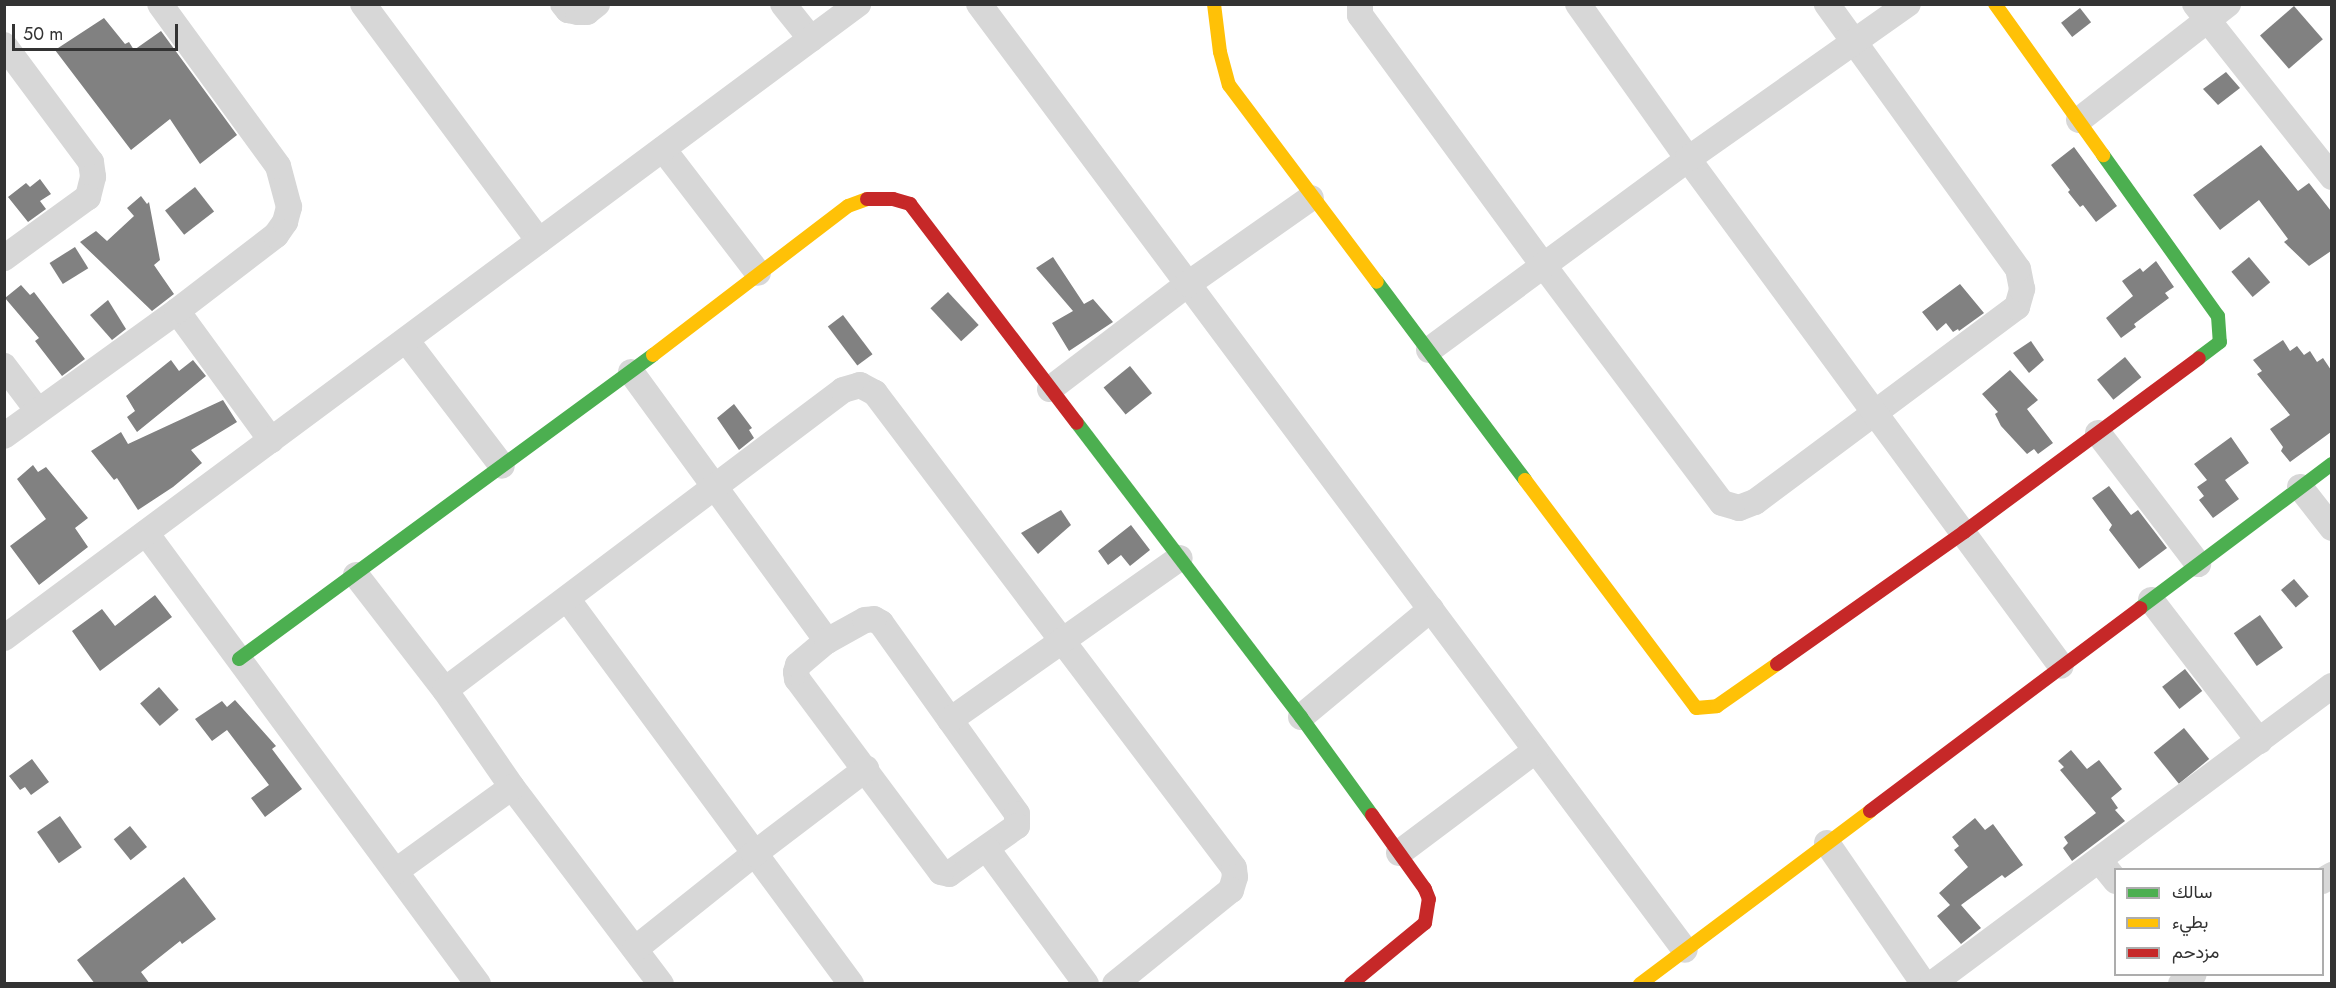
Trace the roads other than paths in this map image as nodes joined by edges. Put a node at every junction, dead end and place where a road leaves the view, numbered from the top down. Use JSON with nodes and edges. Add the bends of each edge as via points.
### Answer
{"nodes":[{"id":1,"x":160,"y":4,"type":"edge"},
{"id":2,"x":363,"y":4,"type":"edge"},
{"id":3,"x":563,"y":4,"type":"edge"},
{"id":4,"x":597,"y":4,"type":"edge"},
{"id":5,"x":783,"y":4,"type":"edge"},
{"id":6,"x":858,"y":4,"type":"edge"},
{"id":7,"x":979,"y":4,"type":"edge"},
{"id":8,"x":1214,"y":4,"type":"edge"},
{"id":9,"x":1360,"y":4,"type":"edge"},
{"id":10,"x":1578,"y":4,"type":"edge"},
{"id":11,"x":1827,"y":4,"type":"edge"},
{"id":12,"x":1908,"y":4,"type":"edge"},
{"id":13,"x":1995,"y":4,"type":"edge"},
{"id":14,"x":2228,"y":4,"type":"edge"},
{"id":15,"x":2201,"y":13,"type":"edge"},
{"id":16,"x":811,"y":39,"type":"junction"},
{"id":17,"x":1856,"y":42,"type":"junction"},
{"id":18,"x":4,"y":45,"type":"edge"},
{"id":19,"x":2079,"y":120,"type":"junction"},
{"id":20,"x":663,"y":149,"type":"junction"},
{"id":21,"x":1688,"y":159,"type":"junction"},
{"id":22,"x":2331,"y":177,"type":"edge"},
{"id":23,"x":1311,"y":198,"type":"junction"},
{"id":24,"x":539,"y":241,"type":"junction"},
{"id":25,"x":4,"y":258,"type":"edge"},
{"id":26,"x":1544,"y":266,"type":"junction"},
{"id":27,"x":758,"y":273,"type":"junction"},
{"id":28,"x":1188,"y":284,"type":"junction"},
{"id":29,"x":177,"y":311,"type":"junction"},
{"id":30,"x":406,"y":340,"type":"junction"},
{"id":31,"x":1429,"y":350,"type":"junction"},
{"id":32,"x":4,"y":366,"type":"edge"},
{"id":33,"x":631,"y":372,"type":"junction"},
{"id":34,"x":1050,"y":389,"type":"junction"},
{"id":35,"x":38,"y":411,"type":"junction"},
{"id":36,"x":1875,"y":413,"type":"junction"},
{"id":37,"x":2098,"y":433,"type":"junction"},
{"id":38,"x":4,"y":436,"type":"edge"},
{"id":39,"x":271,"y":440,"type":"junction"},
{"id":40,"x":2331,"y":464,"type":"edge"},
{"id":41,"x":502,"y":466,"type":"junction"},
{"id":42,"x":713,"y":487,"type":"junction"},
{"id":43,"x":2300,"y":487,"type":"junction"},
{"id":44,"x":2331,"y":528,"type":"edge"},
{"id":45,"x":1964,"y":532,"type":"junction"},
{"id":46,"x":146,"y":533,"type":"junction"},
{"id":47,"x":1180,"y":558,"type":"junction"},
{"id":48,"x":2198,"y":564,"type":"junction"},
{"id":49,"x":356,"y":575,"type":"junction"},
{"id":50,"x":568,"y":600,"type":"junction"},
{"id":51,"x":2151,"y":600,"type":"junction"},
{"id":52,"x":1431,"y":609,"type":"junction"},
{"id":53,"x":6,"y":633,"type":"edge"},
{"id":54,"x":1064,"y":640,"type":"junction"},
{"id":55,"x":827,"y":641,"type":"junction"},
{"id":56,"x":239,"y":659,"type":"junction"},
{"id":57,"x":2061,"y":666,"type":"junction"},
{"id":58,"x":2331,"y":687,"type":"edge"},
{"id":59,"x":445,"y":690,"type":"junction"},
{"id":60,"x":1301,"y":717,"type":"junction"},
{"id":61,"x":950,"y":720,"type":"junction"},
{"id":62,"x":2259,"y":741,"type":"junction"},
{"id":63,"x":1536,"y":750,"type":"junction"},
{"id":64,"x":866,"y":769,"type":"junction"},
{"id":65,"x":512,"y":787,"type":"junction"},
{"id":66,"x":1827,"y":843,"type":"junction"},
{"id":67,"x":987,"y":849,"type":"junction"},
{"id":68,"x":1399,"y":853,"type":"junction"},
{"id":69,"x":754,"y":854,"type":"junction"},
{"id":70,"x":2099,"y":860,"type":"junction"},
{"id":71,"x":396,"y":871,"type":"junction"},
{"id":72,"x":2114,"y":880,"type":"edge"},
{"id":73,"x":635,"y":949,"type":"junction"},
{"id":74,"x":1685,"y":950,"type":"junction"},
{"id":75,"x":478,"y":984,"type":"edge"},
{"id":76,"x":661,"y":984,"type":"edge"},
{"id":77,"x":850,"y":984,"type":"edge"},
{"id":78,"x":1086,"y":984,"type":"edge"},
{"id":79,"x":1115,"y":984,"type":"edge"},
{"id":80,"x":1351,"y":984,"type":"edge"},
{"id":81,"x":1640,"y":984,"type":"edge"},
{"id":82,"x":1924,"y":984,"type":"edge"},
{"id":83,"x":1932,"y":984,"type":"edge"}],
"edges":[{"from":1,"to":29,"type":"street","via":[[278,166],[289,207],[276,235]]},
{"from":2,"to":24,"type":"street"},
{"from":3,"to":4,"type":"street","via":[[568,10],[587,12]]},
{"from":5,"to":16,"type":"street"},
{"from":6,"to":16,"type":"street"},
{"from":7,"to":28,"type":"street"},
{"from":8,"to":23,"type":"street","via":[[1229,85]]},
{"from":9,"to":26,"type":"street","via":[[1360,15]]},
{"from":10,"to":21,"type":"street"},
{"from":11,"to":17,"type":"street"},
{"from":12,"to":17,"type":"street"},
{"from":13,"to":19,"type":"street"},
{"from":14,"to":15,"type":"street"},
{"from":15,"to":19,"type":"street"},
{"from":15,"to":22,"type":"street"},
{"from":16,"to":20,"type":"street"},
{"from":17,"to":21,"type":"street"},
{"from":17,"to":36,"type":"street","via":[[2018,269],[2022,289],[2017,307]]},
{"from":18,"to":25,"type":"street","via":[[91,162],[93,177],[88,197]]},
{"from":19,"to":37,"type":"street","via":[[2218,316],[2221,332],[2220,342]]},
{"from":20,"to":24,"type":"street"},
{"from":20,"to":27,"type":"street"},
{"from":21,"to":26,"type":"street"},
{"from":21,"to":36,"type":"street"},
{"from":23,"to":28,"type":"street"},
{"from":23,"to":31,"type":"street"},
{"from":24,"to":30,"type":"street"},
{"from":26,"to":31,"type":"street"},
{"from":26,"to":36,"type":"street","via":[[1722,502],[1739,508],[1755,502]]},
{"from":27,"to":33,"type":"street"},
{"from":27,"to":34,"type":"street","via":[[848,206],[869,198],[910,204]]},
{"from":28,"to":34,"type":"street"},
{"from":28,"to":52,"type":"street"},
{"from":29,"to":35,"type":"street"},
{"from":29,"to":39,"type":"street"},
{"from":30,"to":39,"type":"street"},
{"from":30,"to":41,"type":"street"},
{"from":31,"to":45,"type":"street","via":[[1696,708],[1717,706]]},
{"from":32,"to":35,"type":"street"},
{"from":33,"to":41,"type":"street"},
{"from":33,"to":42,"type":"street"},
{"from":34,"to":47,"type":"street"},
{"from":35,"to":38,"type":"street"},
{"from":36,"to":45,"type":"street"},
{"from":37,"to":45,"type":"street"},
{"from":37,"to":48,"type":"street"},
{"from":39,"to":46,"type":"street"},
{"from":40,"to":43,"type":"street"},
{"from":41,"to":49,"type":"street"},
{"from":42,"to":50,"type":"street"},
{"from":42,"to":54,"type":"street","via":[[843,390],[860,385],[875,393]]},
{"from":42,"to":55,"type":"street"},
{"from":43,"to":44,"type":"street"},
{"from":43,"to":48,"type":"street"},
{"from":45,"to":57,"type":"street"},
{"from":46,"to":53,"type":"street"},
{"from":46,"to":56,"type":"street"},
{"from":47,"to":54,"type":"street"},
{"from":47,"to":60,"type":"street"},
{"from":48,"to":51,"type":"street"},
{"from":49,"to":56,"type":"street"},
{"from":49,"to":59,"type":"street"},
{"from":50,"to":59,"type":"street"},
{"from":50,"to":69,"type":"street"},
{"from":51,"to":57,"type":"street"},
{"from":51,"to":62,"type":"street"},
{"from":52,"to":60,"type":"street"},
{"from":52,"to":63,"type":"street"},
{"from":54,"to":61,"type":"street"},
{"from":54,"to":79,"type":"street","via":[[1234,868],[1231,890]]},
{"from":55,"to":61,"type":"street","via":[[865,620],[881,623]]},
{"from":55,"to":64,"type":"street","via":[[798,665],[797,679]]},
{"from":56,"to":71,"type":"street"},
{"from":57,"to":66,"type":"street"},
{"from":58,"to":62,"type":"street"},
{"from":59,"to":65,"type":"street"},
{"from":60,"to":68,"type":"street"},
{"from":61,"to":67,"type":"street","via":[[1017,814],[1017,826]]},
{"from":62,"to":70,"type":"street"},
{"from":63,"to":68,"type":"street"},
{"from":63,"to":74,"type":"street"},
{"from":64,"to":67,"type":"street","via":[[941,872],[949,874]]},
{"from":64,"to":69,"type":"street"},
{"from":65,"to":71,"type":"street"},
{"from":65,"to":73,"type":"street"},
{"from":66,"to":74,"type":"street"},
{"from":66,"to":82,"type":"street"},
{"from":67,"to":78,"type":"street"},
{"from":68,"to":80,"type":"street","via":[[1429,899],[1425,922]]},
{"from":69,"to":73,"type":"street"},
{"from":69,"to":77,"type":"street"},
{"from":70,"to":72,"type":"street"},
{"from":70,"to":83,"type":"street"},
{"from":71,"to":75,"type":"street"},
{"from":73,"to":76,"type":"street"},
{"from":74,"to":81,"type":"street"}]}
